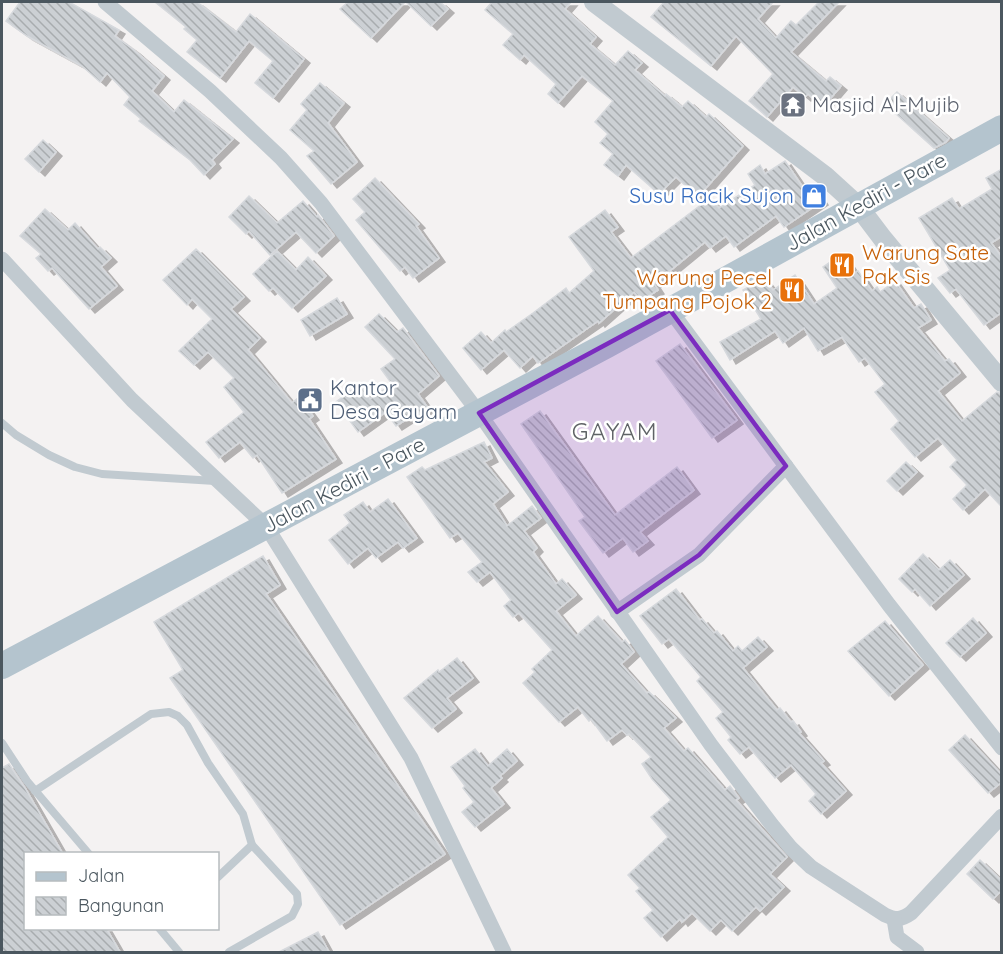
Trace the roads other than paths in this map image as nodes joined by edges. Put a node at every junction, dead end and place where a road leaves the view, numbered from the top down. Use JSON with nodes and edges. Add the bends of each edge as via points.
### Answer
{"nodes":[{"id":1,"x":105,"y":2,"type":"edge"},
{"id":2,"x":594,"y":2,"type":"edge"},
{"id":3,"x":1002,"y":128,"type":"edge"},
{"id":4,"x":858,"y":206,"type":"junction"},
{"id":5,"x":2,"y":259,"type":"edge"},
{"id":6,"x":670,"y":310,"type":"junction"},
{"id":7,"x":1002,"y":382,"type":"edge"},
{"id":8,"x":479,"y":412,"type":"junction"},
{"id":9,"x":2,"y":423,"type":"edge"},
{"id":10,"x":786,"y":466,"type":"junction"},
{"id":11,"x":220,"y":482,"type":"junction"},
{"id":12,"x":266,"y":526,"type":"junction"},
{"id":13,"x":617,"y":612,"type":"junction"},
{"id":14,"x":2,"y":666,"type":"edge"},
{"id":15,"x":2,"y":743,"type":"edge"},
{"id":16,"x":1002,"y":748,"type":"edge"},
{"id":17,"x":36,"y":791,"type":"junction"},
{"id":18,"x":1002,"y":816,"type":"edge"},
{"id":19,"x":252,"y":846,"type":"junction"},
{"id":20,"x":87,"y":852,"type":"edge"},
{"id":21,"x":219,"y":876,"type":"edge"},
{"id":22,"x":894,"y":919,"type":"junction"},
{"id":23,"x":161,"y":930,"type":"edge"},
{"id":24,"x":179,"y":952,"type":"edge"},
{"id":25,"x":229,"y":952,"type":"edge"},
{"id":26,"x":504,"y":952,"type":"edge"},
{"id":27,"x":917,"y":952,"type":"edge"}],
"edges":[{"from":1,"to":8,"type":"street","via":[[210,91],[281,158],[321,203]]},
{"from":2,"to":4,"type":"street","via":[[825,176]]},
{"from":3,"to":4,"type":"main road","name":"Jalan Kediri - Pare"},
{"from":4,"to":6,"type":"main road","name":"Jalan Kediri - Pare"},
{"from":4,"to":7,"type":"street"},
{"from":5,"to":11,"type":"street","via":[[132,400]]},
{"from":6,"to":8,"type":"main road","name":"Jalan Kediri - Pare"},
{"from":6,"to":10,"type":"street"},
{"from":8,"to":12,"type":"main road","name":"Jalan Kediri - Pare"},
{"from":8,"to":13,"type":"street"},
{"from":9,"to":11,"type":"lane","via":[[49,455],[75,467],[102,474]]},
{"from":10,"to":13,"type":"street","via":[[699,555]]},
{"from":10,"to":16,"type":"street"},
{"from":11,"to":12,"type":"street"},
{"from":12,"to":14,"type":"main road","name":"Jalan Kediri - Pare"},
{"from":12,"to":26,"type":"street","via":[[411,758]]},
{"from":13,"to":22,"type":"street","via":[[711,745],[791,848],[811,867]]},
{"from":15,"to":17,"type":"lane"},
{"from":17,"to":19,"type":"lane","via":[[151,714],[169,712],[187,725],[243,814]]},
{"from":17,"to":20,"type":"lane"},
{"from":18,"to":22,"type":"street","via":[[911,913]]},
{"from":19,"to":21,"type":"lane"},
{"from":19,"to":25,"type":"lane","via":[[297,894],[298,904],[292,916]]},
{"from":22,"to":27,"type":"street","via":[[897,937]]},
{"from":23,"to":24,"type":"lane"}]}
